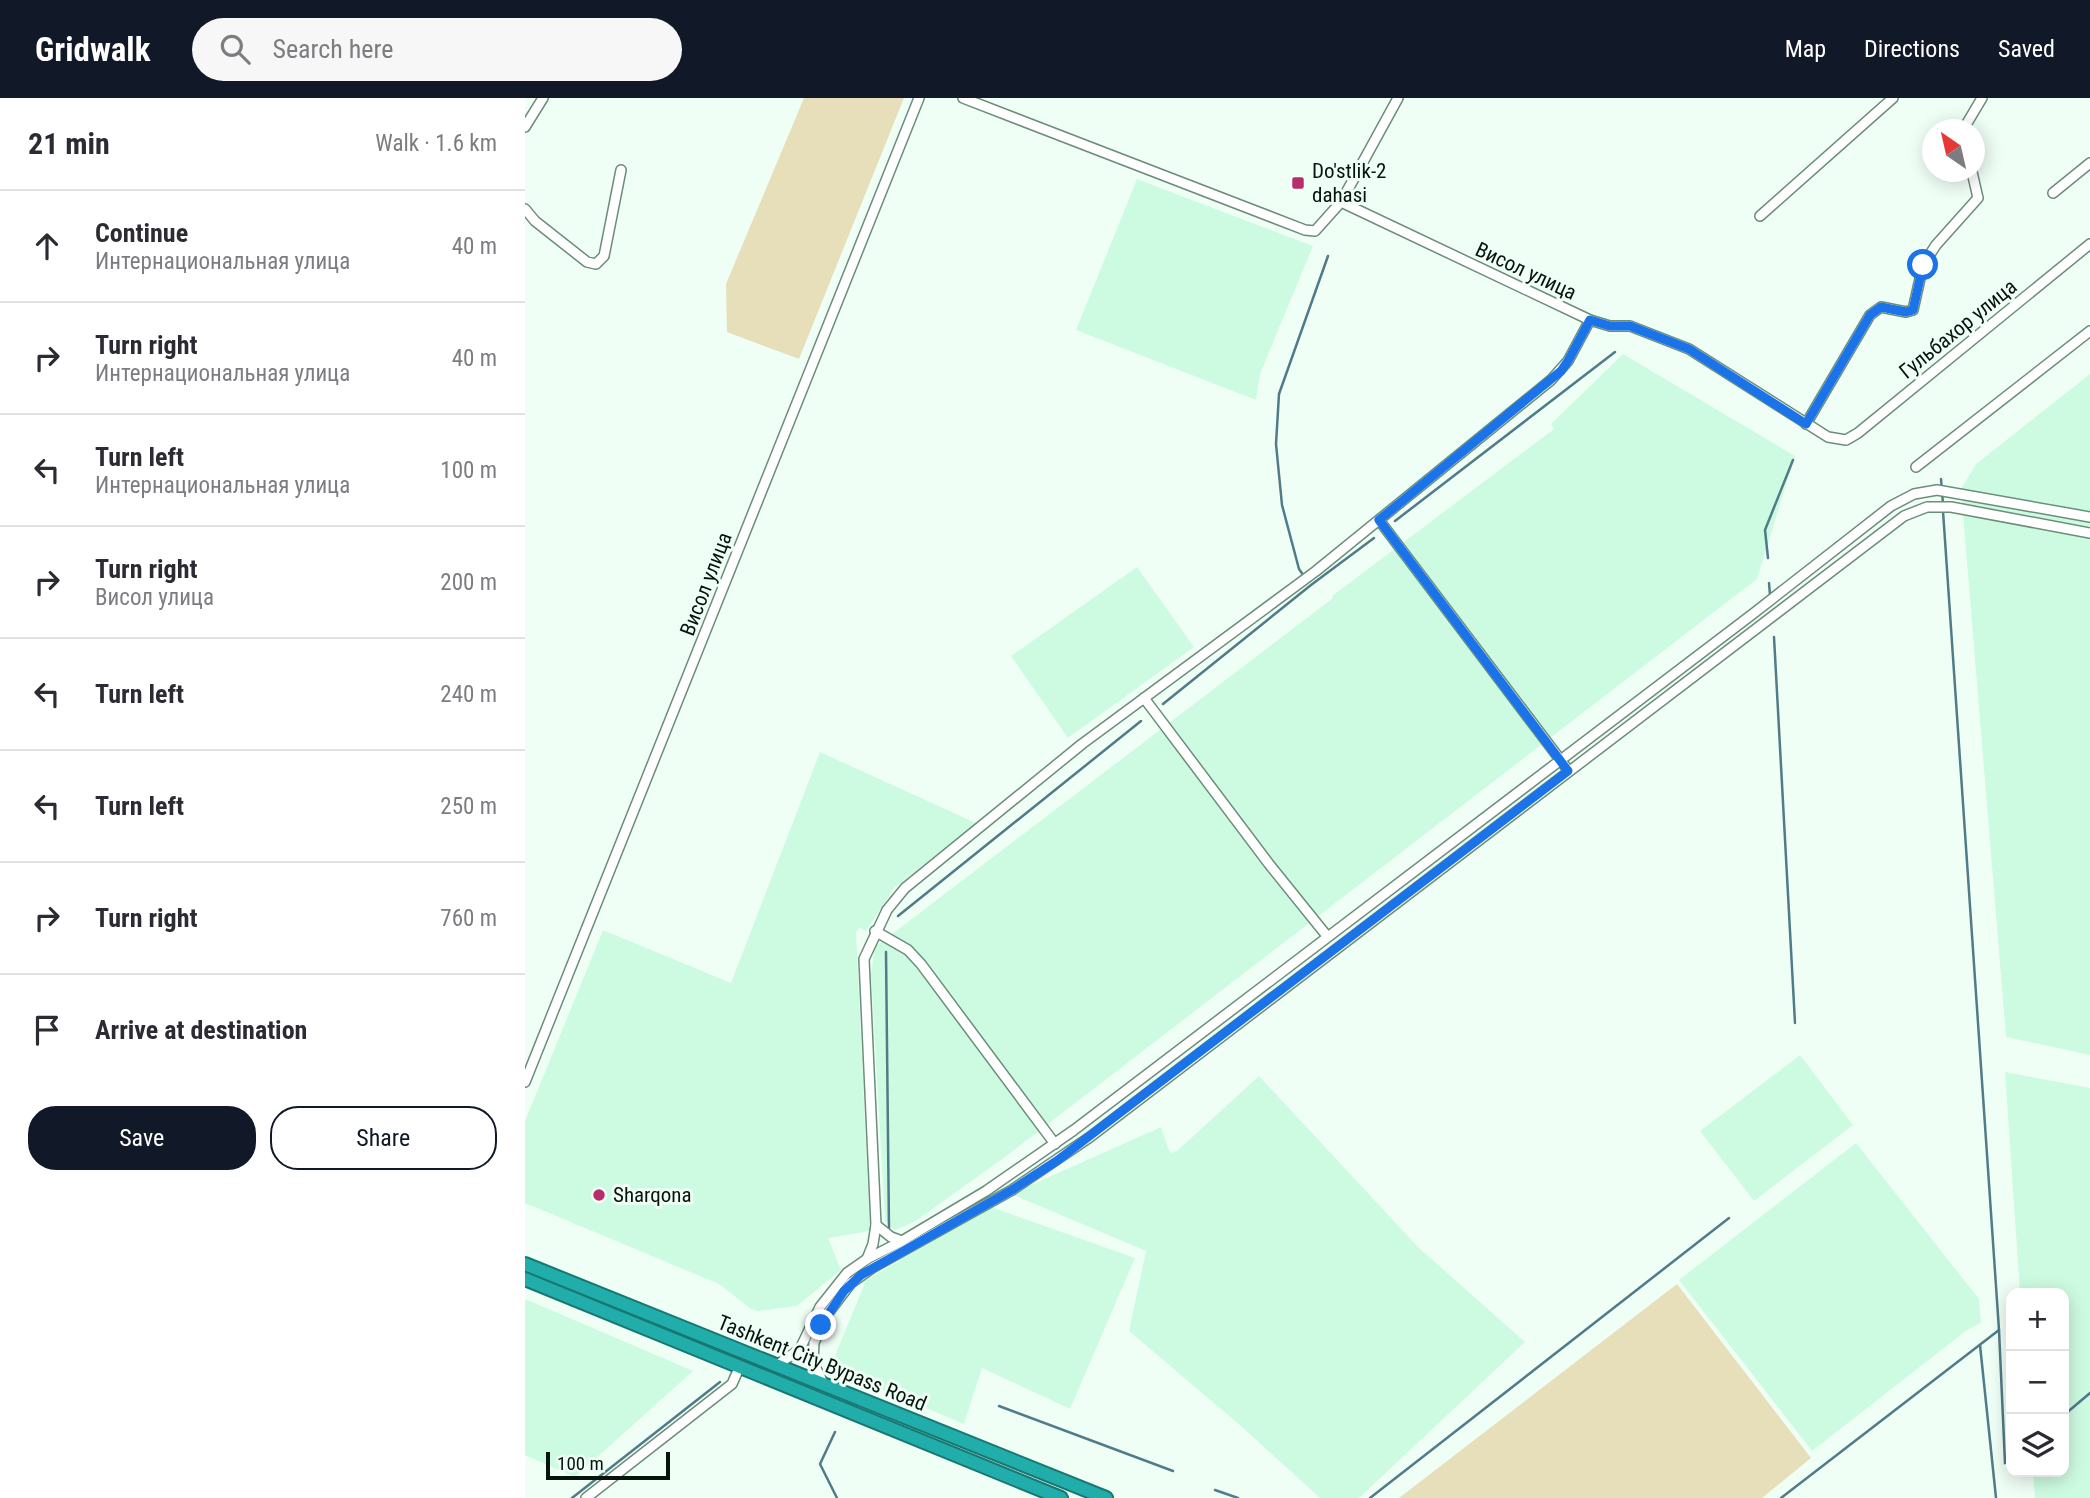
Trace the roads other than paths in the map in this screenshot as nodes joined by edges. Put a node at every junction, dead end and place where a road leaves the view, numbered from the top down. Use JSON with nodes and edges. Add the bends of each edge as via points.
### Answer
{"nodes":[{"id":1,"x":543,"y":98,"type":"edge"},
{"id":2,"x":919,"y":98,"type":"edge"},
{"id":3,"x":964,"y":98,"type":"edge"},
{"id":4,"x":1398,"y":98,"type":"edge"},
{"id":5,"x":1893,"y":98,"type":"edge"},
{"id":6,"x":1982,"y":98,"type":"edge"},
{"id":7,"x":1970,"y":119,"type":"edge"},
{"id":8,"x":525,"y":127,"type":"edge"},
{"id":9,"x":2090,"y":163,"type":"edge"},
{"id":10,"x":621,"y":170,"type":"dead end"},
{"id":11,"x":1974,"y":182,"type":"edge"},
{"id":12,"x":2053,"y":193,"type":"dead end"},
{"id":13,"x":1341,"y":202,"type":"junction"},
{"id":14,"x":525,"y":209,"type":"edge"},
{"id":15,"x":1760,"y":216,"type":"dead end"},
{"id":16,"x":2090,"y":244,"type":"edge"},
{"id":17,"x":1590,"y":320,"type":"junction"},
{"id":18,"x":2090,"y":331,"type":"edge"},
{"id":19,"x":1806,"y":424,"type":"junction"},
{"id":20,"x":1846,"y":440,"type":"joint"},
{"id":21,"x":1916,"y":467,"type":"dead end"},
{"id":22,"x":1896,"y":502,"type":"junction"},
{"id":23,"x":1904,"y":516,"type":"junction"},
{"id":24,"x":2090,"y":517,"type":"edge"},
{"id":25,"x":1379,"y":520,"type":"junction"},
{"id":26,"x":2090,"y":533,"type":"edge"},
{"id":27,"x":1144,"y":698,"type":"junction"},
{"id":28,"x":1560,"y":759,"type":"junction"},
{"id":29,"x":1568,"y":771,"type":"junction"},
{"id":30,"x":875,"y":931,"type":"junction"},
{"id":31,"x":1327,"y":936,"type":"junction"},
{"id":32,"x":1230,"y":1012,"type":"junction"},
{"id":33,"x":1239,"y":1024,"type":"junction"},
{"id":34,"x":525,"y":1082,"type":"edge"},
{"id":35,"x":1055,"y":1144,"type":"junction"},
{"id":36,"x":876,"y":1225,"type":"junction"},
{"id":37,"x":902,"y":1241,"type":"junction"},
{"id":38,"x":867,"y":1259,"type":"junction"},
{"id":39,"x":525,"y":1264,"type":"edge"},
{"id":40,"x":525,"y":1279,"type":"edge"},
{"id":41,"x":740,"y":1366,"type":"junction"},
{"id":42,"x":776,"y":1366,"type":"junction"},
{"id":43,"x":824,"y":1385,"type":"junction"},
{"id":44,"x":1065,"y":1481,"type":"junction"},
{"id":45,"x":1060,"y":1497,"type":"edge"},
{"id":46,"x":586,"y":1498,"type":"edge"},
{"id":47,"x":1106,"y":1498,"type":"edge"}],
"edges":[{"from":1,"to":8,"type":"street"},
{"from":2,"to":34,"type":"street","name":"Висол улица"},
{"from":3,"to":13,"type":"street","via":[[1305,230],[1315,231]]},
{"from":4,"to":13,"type":"street"},
{"from":5,"to":15,"type":"street"},
{"from":6,"to":7,"type":"street"},
{"from":9,"to":12,"type":"street"},
{"from":10,"to":14,"type":"street","via":[[604,256],[596,264],[587,262]]},
{"from":11,"to":19,"type":"street","via":[[1978,198],[1923,265],[1913,310],[1881,307],[1870,315]]},
{"from":13,"to":17,"type":"street","name":"Висол улица"},
{"from":16,"to":20,"type":"street","name":"Гульбахор улица"},
{"from":17,"to":19,"type":"street","name":"Висол улица","via":[[1630,326],[1689,349]]},
{"from":17,"to":25,"type":"street","via":[[1561,371]]},
{"from":18,"to":21,"type":"street"},
{"from":19,"to":20,"type":"street","name":"Висол улица","via":[[1828,437]]},
{"from":22,"to":23,"type":"street"},
{"from":22,"to":24,"type":"street","via":[[1937,490]]},
{"from":22,"to":28,"type":"street"},
{"from":23,"to":26,"type":"street","via":[[1918,509],[1951,507]]},
{"from":23,"to":29,"type":"street"},
{"from":25,"to":27,"type":"street"},
{"from":25,"to":28,"type":"street"},
{"from":27,"to":30,"type":"street","via":[[905,888]]},
{"from":27,"to":31,"type":"street"},
{"from":28,"to":29,"type":"street"},
{"from":28,"to":31,"type":"street"},
{"from":29,"to":33,"type":"street"},
{"from":30,"to":35,"type":"street","via":[[908,950],[921,964]]},
{"from":30,"to":36,"type":"street","via":[[864,959]]},
{"from":31,"to":32,"type":"street"},
{"from":32,"to":33,"type":"street"},
{"from":32,"to":35,"type":"street"},
{"from":33,"to":43,"type":"street","via":[[1058,1160],[851,1283],[825,1317],[814,1343],[813,1362]]},
{"from":35,"to":37,"type":"street"},
{"from":36,"to":37,"type":"street"},
{"from":36,"to":38,"type":"street"},
{"from":37,"to":38,"type":"street"},
{"from":38,"to":42,"type":"street","via":[[827,1296],[800,1349]]},
{"from":39,"to":42,"type":"highway","name":"Tashkent City Bypass Road"},
{"from":40,"to":41,"type":"highway","name":"Tashkent City Bypass Road"},
{"from":41,"to":45,"type":"highway","name":"Tashkent City Bypass Road"},
{"from":41,"to":46,"type":"street","via":[[732,1384]]},
{"from":42,"to":43,"type":"highway","name":"Tashkent City Bypass Road"},
{"from":43,"to":44,"type":"highway","name":"Tashkent City Bypass Road"},
{"from":44,"to":45,"type":"highway"},
{"from":44,"to":47,"type":"highway","name":"Tashkent City Bypass Road"}]}
